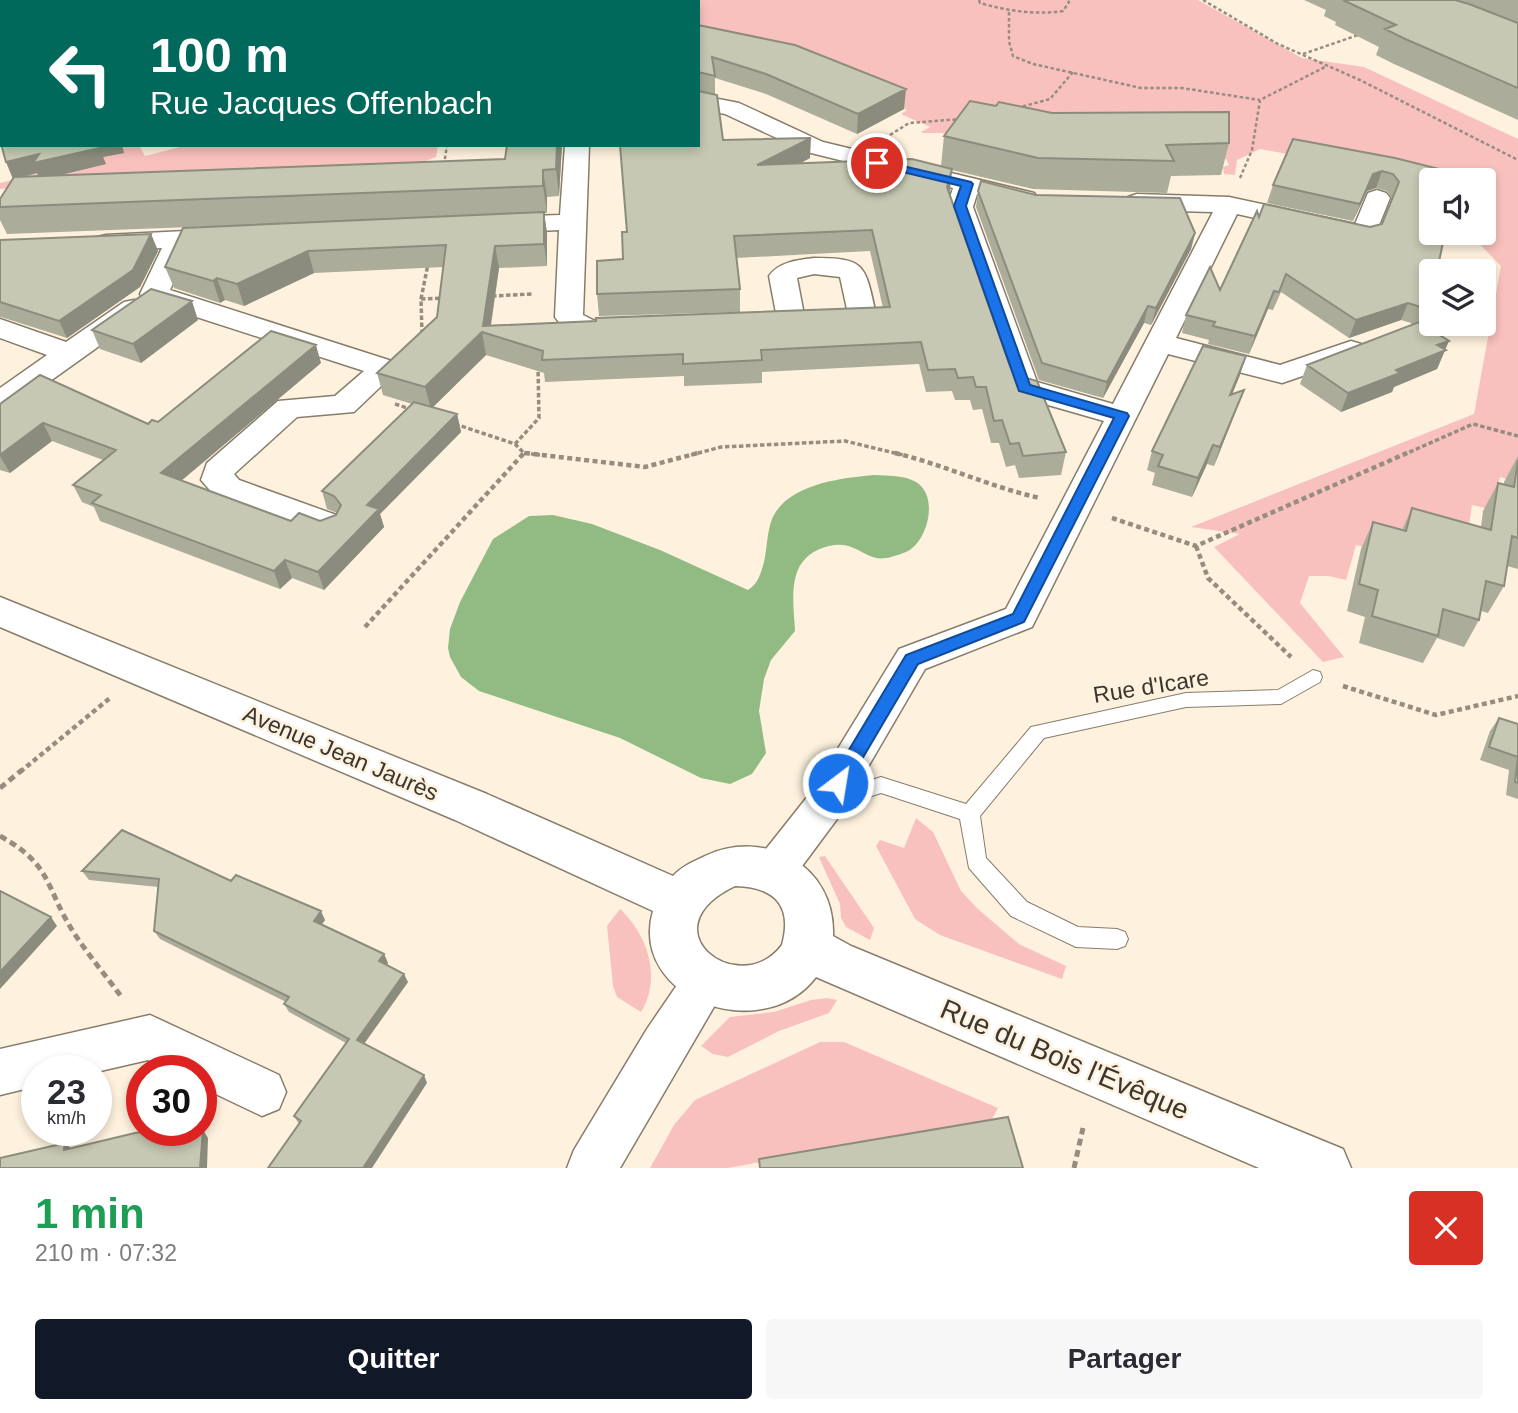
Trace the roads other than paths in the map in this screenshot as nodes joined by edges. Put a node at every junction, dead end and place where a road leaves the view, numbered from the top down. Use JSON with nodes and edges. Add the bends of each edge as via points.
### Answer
{"nodes":[{"id":1,"x":700,"y":102,"type":"edge"},
{"id":2,"x":577,"y":147,"type":"edge"},
{"id":3,"x":967,"y":184,"type":"junction"},
{"id":4,"x":1377,"y":198,"type":"dead end"},
{"id":5,"x":1047,"y":200,"type":"edge"},
{"id":6,"x":1103,"y":202,"type":"edge"},
{"id":7,"x":1229,"y":205,"type":"junction"},
{"id":8,"x":572,"y":222,"type":"junction"},
{"id":9,"x":476,"y":226,"type":"edge"},
{"id":10,"x":247,"y":236,"type":"edge"},
{"id":11,"x":179,"y":239,"type":"junction"},
{"id":12,"x":75,"y":244,"type":"edge"},
{"id":13,"x":154,"y":294,"type":"junction"},
{"id":14,"x":791,"y":321,"type":"edge"},
{"id":15,"x":724,"y":324,"type":"edge"},
{"id":16,"x":644,"y":327,"type":"edge"},
{"id":17,"x":0,"y":328,"type":"edge"},
{"id":18,"x":1374,"y":341,"type":"edge"},
{"id":19,"x":1160,"y":343,"type":"junction"},
{"id":20,"x":69,"y":354,"type":"junction"},
{"id":21,"x":0,"y":402,"type":"edge"},
{"id":22,"x":1122,"y":416,"type":"junction"},
{"id":23,"x":327,"y":524,"type":"edge"},
{"id":24,"x":0,"y":611,"type":"edge"},
{"id":25,"x":1313,"y":677,"type":"road end"},
{"id":26,"x":826,"y":803,"type":"junction"},
{"id":27,"x":970,"y":814,"type":"junction"},
{"id":28,"x":774,"y":872,"type":"junction"},
{"id":29,"x":680,"y":899,"type":"junction"},
{"id":30,"x":1117,"y":939,"type":"dead end"},
{"id":31,"x":807,"y":947,"type":"junction"},
{"id":32,"x":706,"y":981,"type":"junction"},
{"id":33,"x":0,"y":1072,"type":"edge"},
{"id":34,"x":262,"y":1092,"type":"dead end"},
{"id":35,"x":592,"y":1168,"type":"edge"},
{"id":36,"x":1324,"y":1168,"type":"edge"}],
"edges":[{"from":1,"to":3,"type":"street","via":[[731,108],[815,147]]},
{"from":2,"to":8,"type":"street"},
{"from":3,"to":5,"type":"street"},
{"from":3,"to":22,"type":"street","via":[[960,206],[1024,388]]},
{"from":4,"to":7,"type":"street","via":[[1364,234]]},
{"from":6,"to":7,"type":"street"},
{"from":7,"to":19,"type":"street"},
{"from":8,"to":9,"type":"street"},
{"from":8,"to":16,"type":"street","via":[[569,317],[575,325],[591,329]]},
{"from":10,"to":11,"type":"street"},
{"from":11,"to":12,"type":"street"},
{"from":11,"to":13,"type":"street"},
{"from":13,"to":20,"type":"street"},
{"from":13,"to":23,"type":"street","via":[[385,368],[343,405],[289,408],[218,470],[217,480],[227,488]]},
{"from":14,"to":15,"type":"street"},
{"from":17,"to":20,"type":"street"},
{"from":18,"to":19,"type":"street","via":[[1282,374]]},
{"from":19,"to":22,"type":"street"},
{"from":20,"to":21,"type":"street"},
{"from":22,"to":26,"type":"street","via":[[1019,618],[912,659]]},
{"from":24,"to":29,"type":"street","name":"Avenue Jean Jaurès"},
{"from":25,"to":27,"type":"lane","name":"Rue d'Icare","via":[[1281,697],[1186,700],[1038,732]]},
{"from":26,"to":27,"type":"lane","via":[[881,785]]},
{"from":26,"to":28,"type":"street"},
{"from":27,"to":30,"type":"lane","via":[[976,862],[1019,909],[1076,937]]},
{"from":28,"to":29,"type":"street","via":[[753,866],[711,872],[693,883]]},
{"from":28,"to":31,"type":"street","via":[[802,895],[810,921]]},
{"from":29,"to":32,"type":"street","via":[[673,925],[678,953]]},
{"from":31,"to":32,"type":"street","via":[[795,967],[777,981],[754,989],[729,989]]},
{"from":31,"to":36,"type":"street","name":"Rue du Bois l'Évêque"},
{"from":32,"to":35,"type":"street"},
{"from":33,"to":34,"type":"street","via":[[150,1037]]}]}
